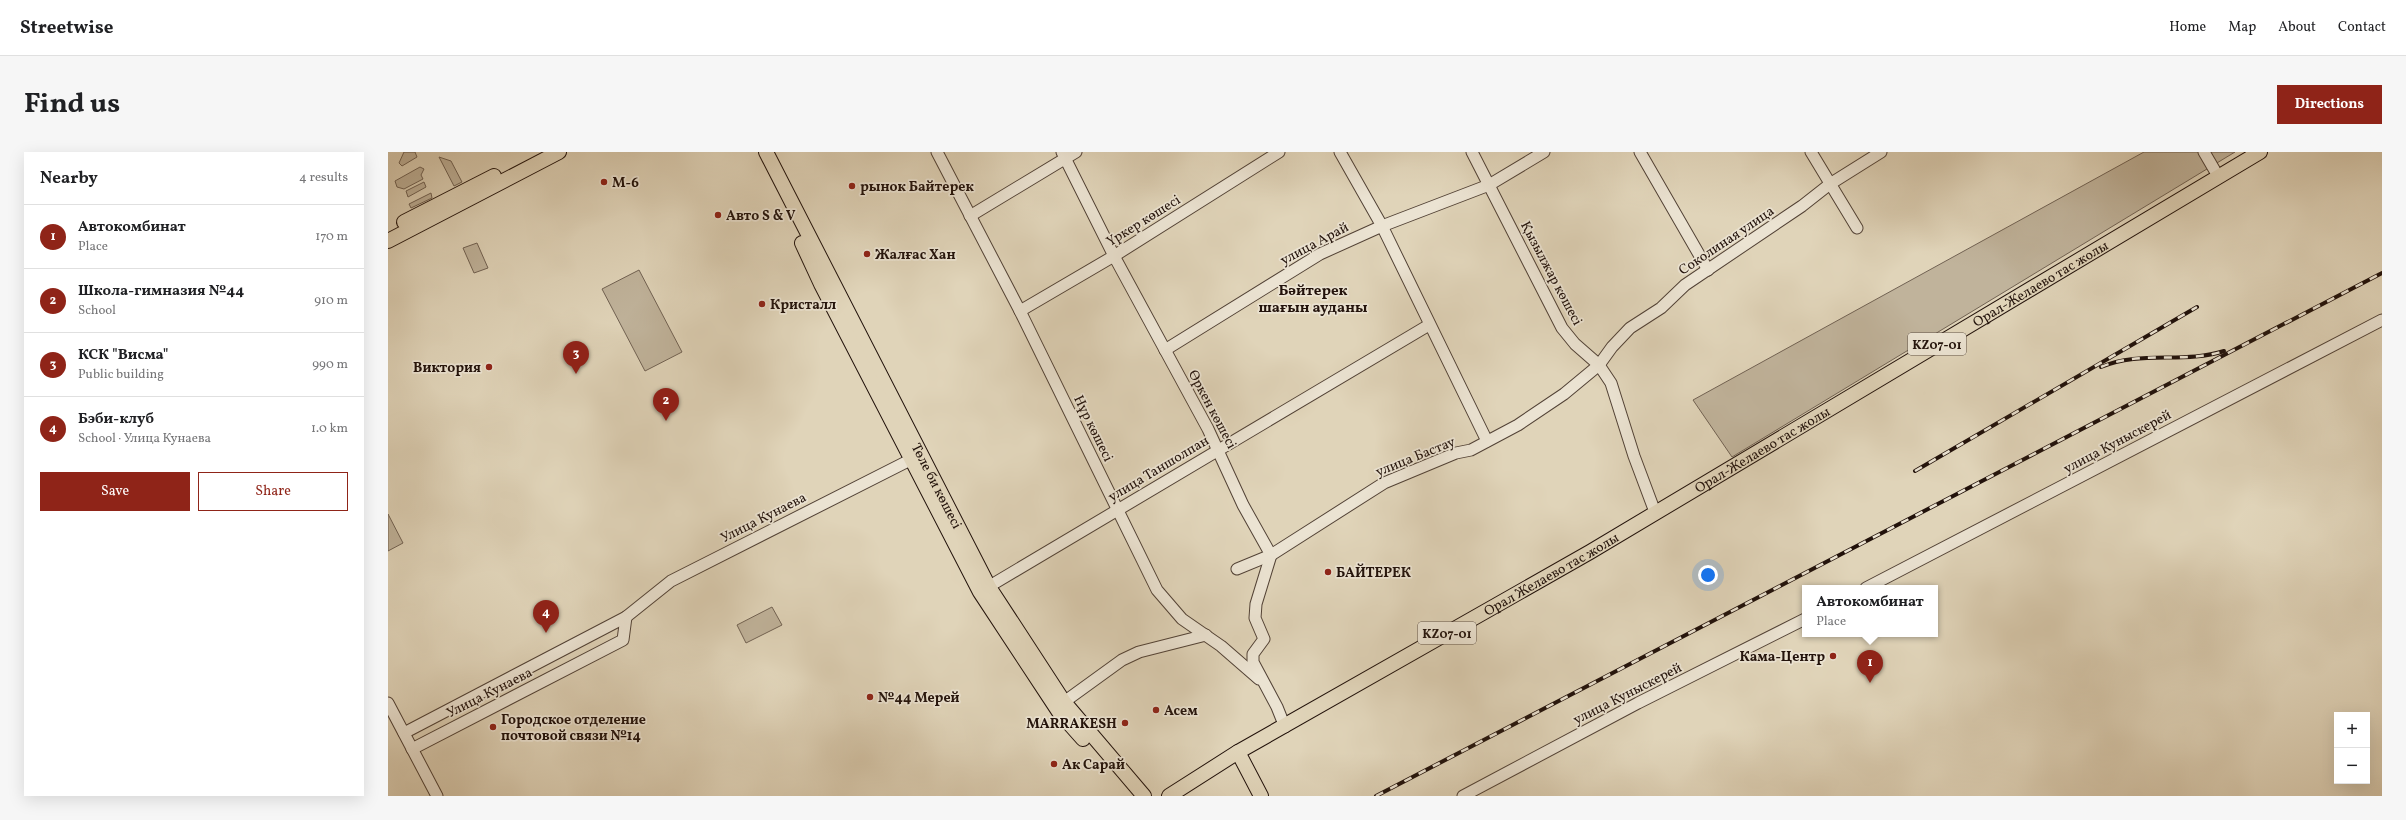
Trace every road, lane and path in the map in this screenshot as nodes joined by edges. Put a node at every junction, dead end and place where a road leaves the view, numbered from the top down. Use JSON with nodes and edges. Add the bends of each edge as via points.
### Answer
{"nodes":[{"id":1,"x":543,"y":152,"type":"edge"},
{"id":2,"x":559,"y":152,"type":"edge"},
{"id":3,"x":756,"y":152,"type":"edge"},
{"id":4,"x":766,"y":152,"type":"edge"},
{"id":5,"x":937,"y":152,"type":"edge"},
{"id":6,"x":1076,"y":152,"type":"edge"},
{"id":7,"x":1280,"y":152,"type":"edge"},
{"id":8,"x":1340,"y":152,"type":"edge"},
{"id":9,"x":1472,"y":152,"type":"edge"},
{"id":10,"x":1544,"y":152,"type":"edge"},
{"id":11,"x":1640,"y":152,"type":"edge"},
{"id":12,"x":1811,"y":152,"type":"edge"},
{"id":13,"x":1882,"y":152,"type":"edge"},
{"id":14,"x":2204,"y":152,"type":"edge"},
{"id":15,"x":2260,"y":152,"type":"edge"},
{"id":16,"x":1064,"y":155,"type":"edge"},
{"id":17,"x":2218,"y":176,"type":"junction"},
{"id":18,"x":1830,"y":184,"type":"junction"},
{"id":19,"x":1489,"y":185,"type":"junction"},
{"id":20,"x":970,"y":216,"type":"junction"},
{"id":21,"x":1382,"y":226,"type":"junction"},
{"id":22,"x":1857,"y":228,"type":"dead end"},
{"id":23,"x":388,"y":231,"type":"edge"},
{"id":24,"x":388,"y":241,"type":"edge"},
{"id":25,"x":1114,"y":256,"type":"junction"},
{"id":26,"x":1708,"y":270,"type":"junction"},
{"id":27,"x":1020,"y":311,"type":"junction"},
{"id":28,"x":2382,"y":320,"type":"edge"},
{"id":29,"x":1429,"y":325,"type":"junction"},
{"id":30,"x":1165,"y":350,"type":"junction"},
{"id":31,"x":1599,"y":365,"type":"junction"},
{"id":32,"x":1487,"y":442,"type":"junction"},
{"id":33,"x":1218,"y":449,"type":"junction"},
{"id":34,"x":916,"y":457,"type":"junction"},
{"id":35,"x":1117,"y":509,"type":"junction"},
{"id":36,"x":1655,"y":512,"type":"junction"},
{"id":37,"x":1271,"y":555,"type":"junction"},
{"id":38,"x":1237,"y":569,"type":"dead end"},
{"id":39,"x":1872,"y":585,"type":"edge"},
{"id":40,"x":985,"y":589,"type":"junction"},
{"id":41,"x":626,"y":617,"type":"junction"},
{"id":42,"x":1802,"y":621,"type":"edge"},
{"id":43,"x":1206,"y":635,"type":"junction"},
{"id":44,"x":1266,"y":684,"type":"junction"},
{"id":45,"x":1064,"y":702,"type":"junction"},
{"id":46,"x":388,"y":703,"type":"edge"},
{"id":47,"x":1284,"y":727,"type":"junction"},
{"id":48,"x":404,"y":733,"type":"junction"},
{"id":49,"x":412,"y":749,"type":"junction"},
{"id":50,"x":1238,"y":752,"type":"junction"},
{"id":51,"x":436,"y":796,"type":"edge"},
{"id":52,"x":1131,"y":796,"type":"edge"},
{"id":53,"x":1144,"y":796,"type":"edge"},
{"id":54,"x":1169,"y":796,"type":"edge"},
{"id":55,"x":1261,"y":796,"type":"edge"},
{"id":56,"x":1463,"y":796,"type":"edge"}],
"edges":[{"from":1,"to":23,"type":"main road"},
{"from":2,"to":24,"type":"main road"},
{"from":3,"to":34,"type":"main road","name":"Төле би көшесі"},
{"from":4,"to":34,"type":"main road","name":"Төле би көшесі"},
{"from":5,"to":20,"type":"street","name":"Нұр көшесі"},
{"from":6,"to":16,"type":"street"},
{"from":7,"to":25,"type":"street","name":"Үркер көшесі"},
{"from":8,"to":21,"type":"street"},
{"from":9,"to":19,"type":"street","name":"Қызылжар көшесі"},
{"from":10,"to":19,"type":"street","name":"улица Арай"},
{"from":11,"to":26,"type":"street"},
{"from":12,"to":18,"type":"street"},
{"from":13,"to":18,"type":"street","name":"Соколиная улица"},
{"from":14,"to":17,"type":"street"},
{"from":15,"to":17,"type":"main road","name":"Орал-Желаево тас жолы","number":"KZ07-01"},
{"from":16,"to":20,"type":"street"},
{"from":16,"to":25,"type":"street","name":"Өркен көшесі"},
{"from":17,"to":36,"type":"main road","name":"Орал-Желаево тас жолы","number":"KZ07-01"},
{"from":18,"to":22,"type":"street"},
{"from":18,"to":26,"type":"street","name":"Соколиная улица"},
{"from":19,"to":21,"type":"street","name":"улица Арай"},
{"from":19,"to":31,"type":"street","name":"Қызылжар көшесі","via":[[1562,328],[1575,344]]},
{"from":20,"to":27,"type":"street","name":"Нұр көшесі"},
{"from":21,"to":29,"type":"street"},
{"from":21,"to":30,"type":"street","name":"улица Арай","via":[[1320,254]]},
{"from":25,"to":27,"type":"street","name":"Үркер көшесі"},
{"from":25,"to":30,"type":"street","name":"Өркен көшесі"},
{"from":26,"to":31,"type":"street","name":"Соколиная улица","via":[[1685,285],[1661,308],[1630,328]]},
{"from":27,"to":35,"type":"street","name":"Нұр көшесі"},
{"from":28,"to":39,"type":"street","name":"улица Куныскерей"},
{"from":29,"to":32,"type":"street"},
{"from":29,"to":33,"type":"street","name":"улица Таншолпан"},
{"from":30,"to":33,"type":"street","name":"Өркен көшесі"},
{"from":31,"to":32,"type":"street","name":"улица Бастау","via":[[1551,403]]},
{"from":31,"to":36,"type":"street","name":"Қызылжар көшесі","via":[[1611,383]]},
{"from":32,"to":37,"type":"street","name":"улица Бастау","via":[[1384,483]]},
{"from":33,"to":35,"type":"street","name":"улица Таншолпан"},
{"from":33,"to":37,"type":"street","name":"Өркен көшесі","via":[[1243,504]]},
{"from":34,"to":40,"type":"main road","name":"Төле би көшесі"},
{"from":34,"to":41,"type":"street","name":"Улица Кунаева","via":[[671,581]]},
{"from":35,"to":40,"type":"street","name":"улица Таншолпан"},
{"from":35,"to":43,"type":"street","name":"Нұр көшесі","via":[[1157,590],[1182,619]]},
{"from":36,"to":47,"type":"main road","name":"Орал Желаево тас жолы","number":"KZ07-01","via":[[1590,552]]},
{"from":37,"to":38,"type":"street","name":"улица Бастау"},
{"from":37,"to":44,"type":"street","via":[[1256,604],[1255,618],[1264,640],[1253,654],[1253,662]]},
{"from":40,"to":45,"type":"main road","name":"Төле би көшесі"},
{"from":40,"to":52,"type":"main road","name":"Төле би көшесі","via":[[1059,712]]},
{"from":41,"to":48,"type":"street","name":"Улица Кунаева"},
{"from":41,"to":49,"type":"street","name":"Улица Кунаева","via":[[623,640]]},
{"from":42,"to":56,"type":"street","name":"улица Куныскерей","via":[[1638,703]]},
{"from":43,"to":44,"type":"street","name":"Нұр көшесі"},
{"from":43,"to":45,"type":"street","via":[[1139,652],[1122,660]]},
{"from":44,"to":47,"type":"street"},
{"from":45,"to":53,"type":"main road","name":"Төле би көшесі"},
{"from":46,"to":48,"type":"street"},
{"from":47,"to":50,"type":"main road","name":"Орал Желаево тас жолы","number":"KZ07-01"},
{"from":48,"to":49,"type":"street"},
{"from":49,"to":51,"type":"street"},
{"from":50,"to":54,"type":"main road","number":"KZ07-01"},
{"from":50,"to":55,"type":"main road"}]}
